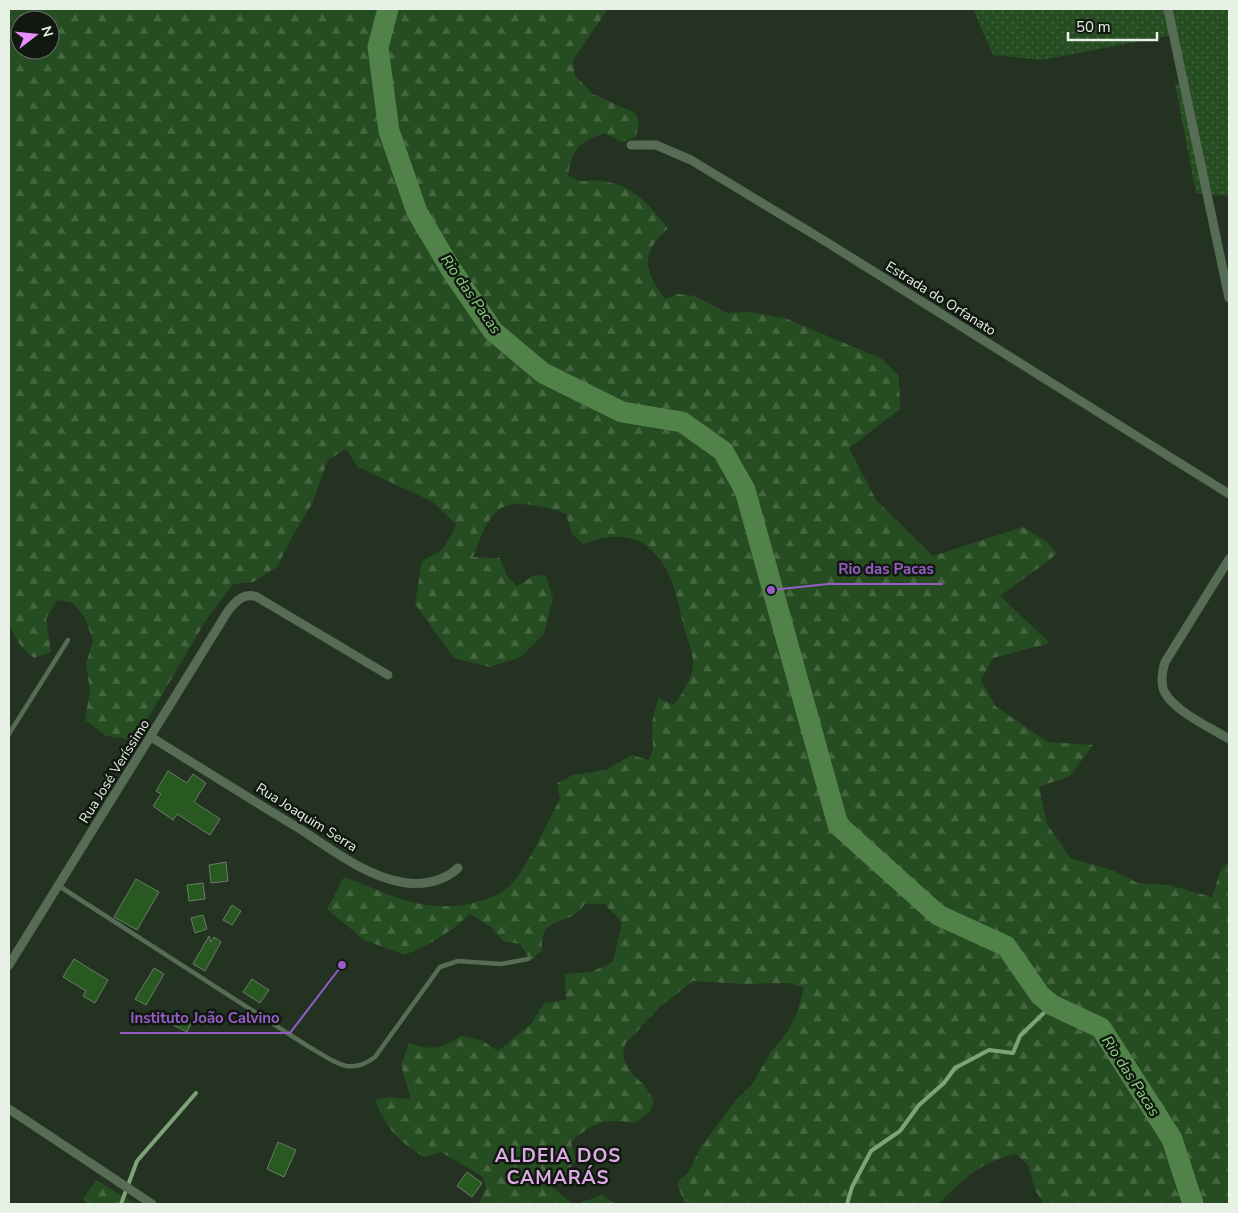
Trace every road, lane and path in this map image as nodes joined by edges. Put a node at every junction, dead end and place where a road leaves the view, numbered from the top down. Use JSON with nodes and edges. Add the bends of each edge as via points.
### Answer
{"nodes":[{"id":1,"x":1168,"y":9,"type":"edge"},
{"id":2,"x":631,"y":145,"type":"dead end"},
{"id":3,"x":1229,"y":298,"type":"edge"},
{"id":4,"x":1229,"y":494,"type":"edge"},
{"id":5,"x":1229,"y":559,"type":"edge"},
{"id":6,"x":68,"y":640,"type":"dead end"},
{"id":7,"x":388,"y":675,"type":"dead end"},
{"id":8,"x":9,"y":734,"type":"edge"},
{"id":9,"x":151,"y":737,"type":"junction"},
{"id":10,"x":1229,"y":739,"type":"edge"},
{"id":11,"x":458,"y":868,"type":"dead end"},
{"id":12,"x":59,"y":886,"type":"junction"},
{"id":13,"x":528,"y":959,"type":"dead end"},
{"id":14,"x":9,"y":966,"type":"edge"},
{"id":15,"x":9,"y":1109,"type":"edge"},
{"id":16,"x":152,"y":1204,"type":"edge"}],
"edges":[{"from":1,"to":3,"type":"street"},
{"from":2,"to":4,"type":"street","name":"Estrada do Orfanato","via":[[656,145],[691,160],[828,242]]},
{"from":5,"to":10,"type":"street","via":[[1165,662],[1162,674],[1162,686],[1170,699]]},
{"from":6,"to":8,"type":"lane"},
{"from":7,"to":9,"type":"street","name":"Rua José Veríssimo","via":[[263,600],[246,595],[228,611]]},
{"from":9,"to":11,"type":"street","name":"Rua Joaquim Serra","via":[[348,859],[385,878],[403,883],[435,881]]},
{"from":9,"to":12,"type":"street","name":"Rua José Veríssimo"},
{"from":12,"to":13,"type":"lane","via":[[344,1067],[362,1066],[375,1057],[440,966],[458,960],[501,964]]},
{"from":12,"to":14,"type":"street","name":"Rua José Veríssimo"},
{"from":15,"to":16,"type":"street"}]}
